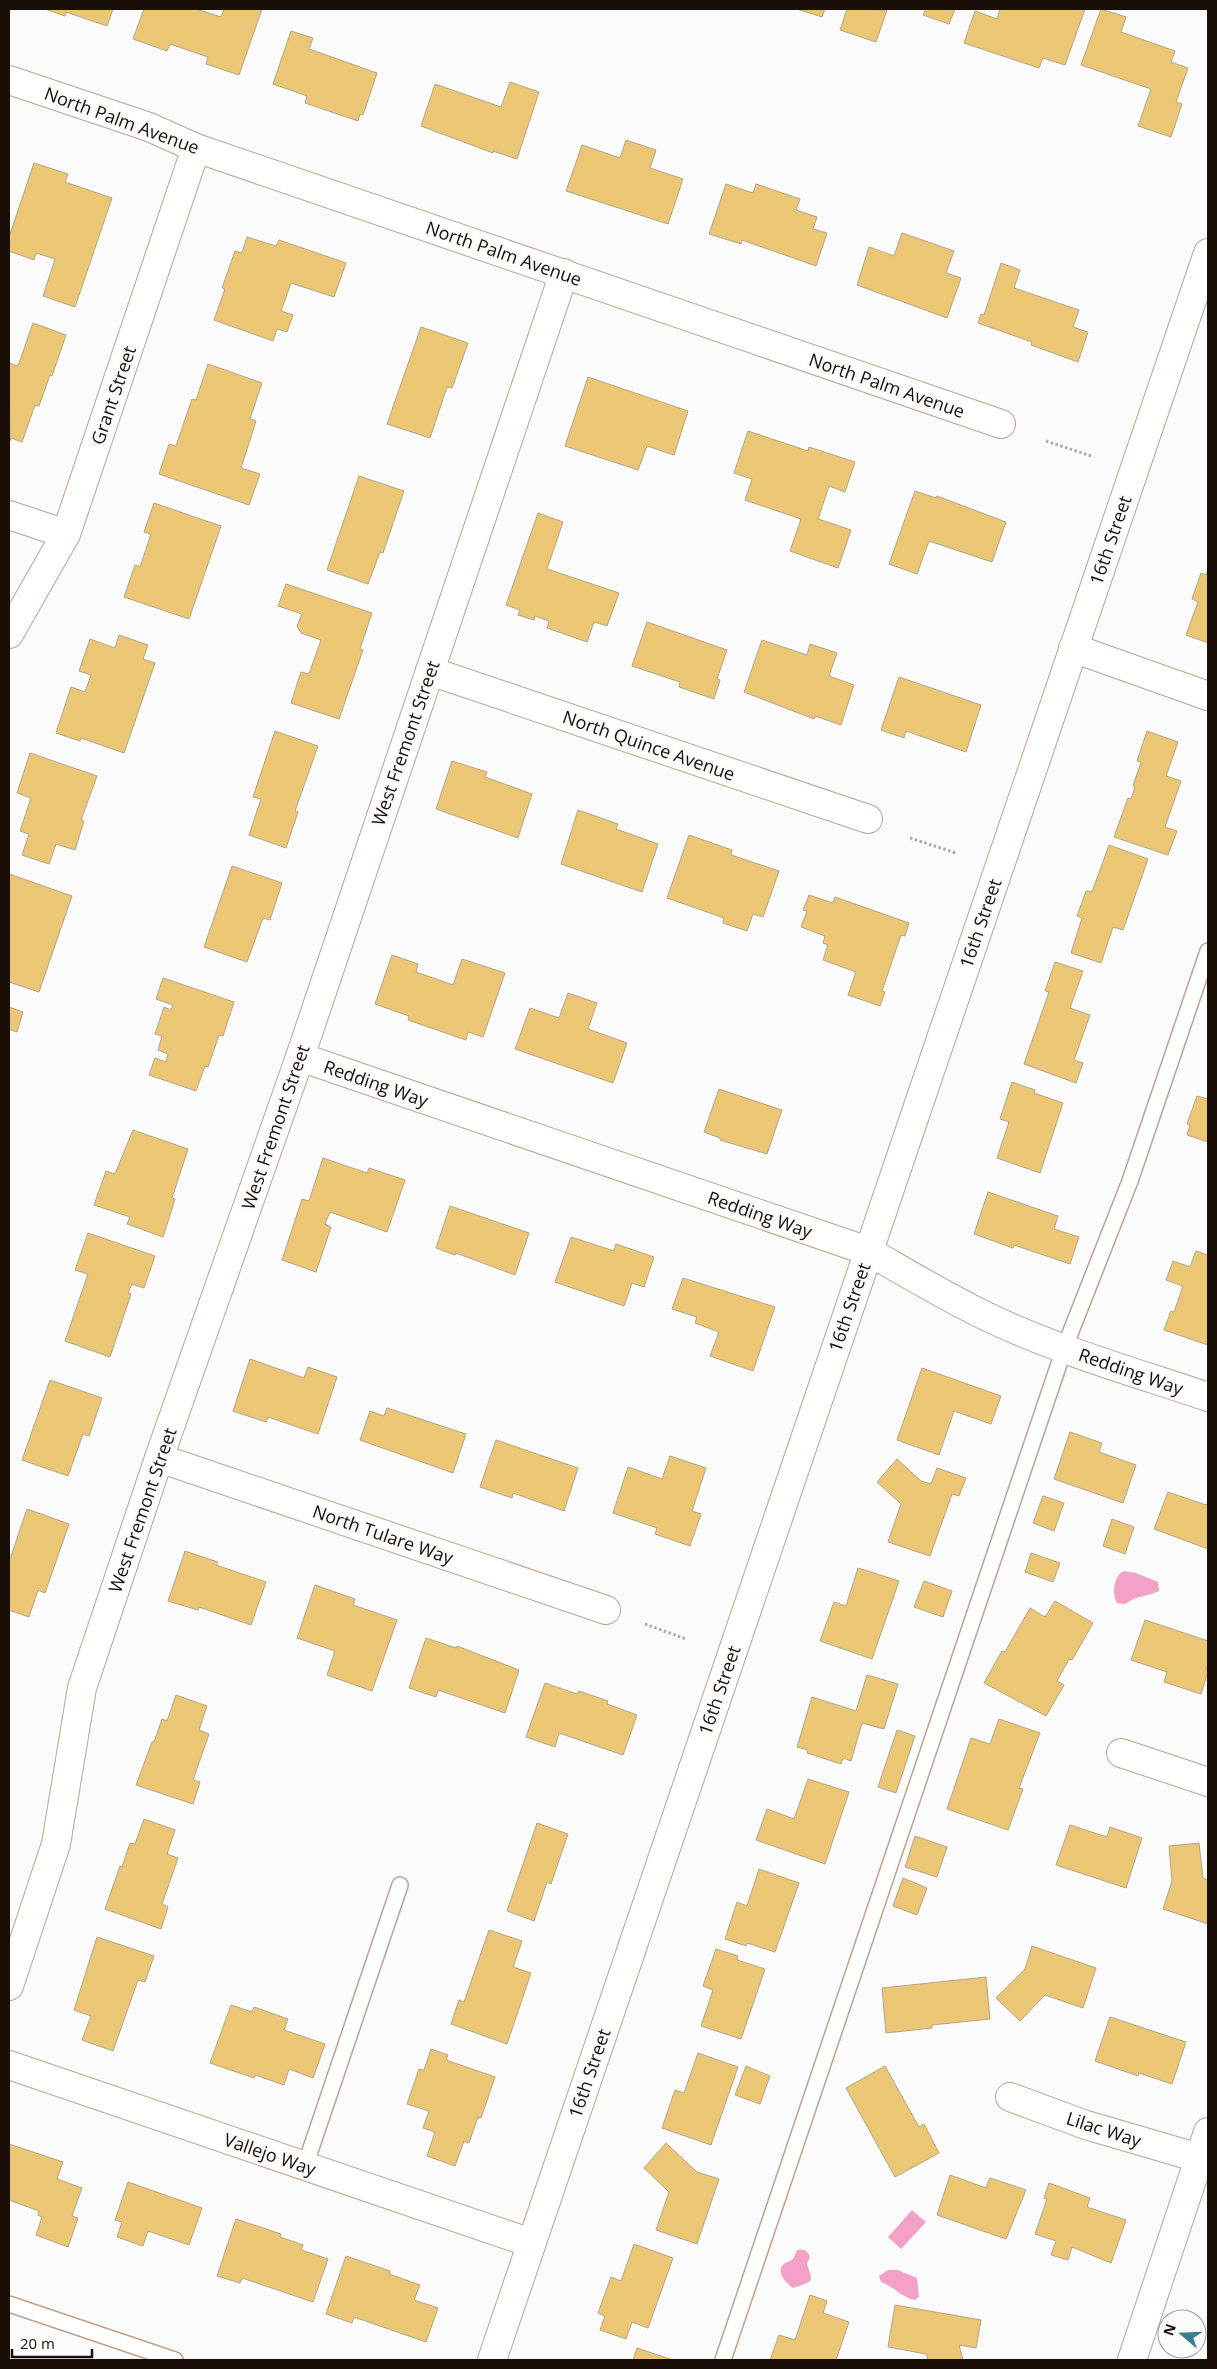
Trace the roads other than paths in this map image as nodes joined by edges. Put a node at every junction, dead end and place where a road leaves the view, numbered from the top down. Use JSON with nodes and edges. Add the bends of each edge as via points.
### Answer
{"nodes":[{"id":1,"x":9,"y":80,"type":"edge"},
{"id":2,"x":196,"y":148,"type":"junction"},
{"id":3,"x":1208,"y":253,"type":"edge"},
{"id":4,"x":564,"y":273,"type":"junction"},
{"id":5,"x":1001,"y":424,"type":"dead end"},
{"id":6,"x":9,"y":515,"type":"edge"},
{"id":7,"x":66,"y":534,"type":"junction"},
{"id":8,"x":9,"y":634,"type":"edge"},
{"id":9,"x":1074,"y":648,"type":"junction"},
{"id":10,"x":430,"y":671,"type":"junction"},
{"id":11,"x":1208,"y":696,"type":"edge"},
{"id":12,"x":868,"y":819,"type":"dead end"},
{"id":13,"x":1208,"y":951,"type":"edge"},
{"id":14,"x":300,"y":1057,"type":"junction"},
{"id":15,"x":868,"y":1251,"type":"junction"},
{"id":16,"x":1064,"y":1349,"type":"junction"},
{"id":17,"x":1208,"y":1397,"type":"edge"},
{"id":18,"x":159,"y":1458,"type":"junction"},
{"id":19,"x":606,"y":1610,"type":"dead end"},
{"id":20,"x":1121,"y":1753,"type":"dead end"},
{"id":21,"x":1208,"y":1782,"type":"edge"},
{"id":22,"x":400,"y":1885,"type":"dead end"},
{"id":23,"x":9,"y":1986,"type":"edge"},
{"id":24,"x":9,"y":2065,"type":"edge"},
{"id":25,"x":1010,"y":2097,"type":"dead end"},
{"id":26,"x":1208,"y":2132,"type":"edge"},
{"id":27,"x":1199,"y":2158,"type":"junction"},
{"id":28,"x":306,"y":2166,"type":"junction"},
{"id":29,"x":531,"y":2243,"type":"junction"},
{"id":30,"x":9,"y":2304,"type":"edge"},
{"id":31,"x":174,"y":2360,"type":"edge"},
{"id":32,"x":492,"y":2360,"type":"edge"},
{"id":33,"x":723,"y":2360,"type":"edge"},
{"id":34,"x":1132,"y":2360,"type":"edge"}],
"edges":[{"from":1,"to":2,"type":"street","name":"North Palm Avenue","via":[[149,127]]},
{"from":2,"to":4,"type":"street","name":"North Palm Avenue"},
{"from":2,"to":7,"type":"street","name":"Grant Street"},
{"from":3,"to":9,"type":"street","name":"16th Street"},
{"from":4,"to":5,"type":"street","name":"North Palm Avenue"},
{"from":4,"to":10,"type":"street","name":"West Fremont Street"},
{"from":6,"to":7,"type":"street"},
{"from":7,"to":8,"type":"street","name":"Grant Street"},
{"from":9,"to":11,"type":"street"},
{"from":9,"to":15,"type":"street","name":"16th Street"},
{"from":10,"to":12,"type":"street","name":"North Quince Avenue"},
{"from":10,"to":14,"type":"street","name":"West Fremont Street"},
{"from":13,"to":16,"type":"lane","via":[[1130,1181]]},
{"from":14,"to":15,"type":"street","name":"Redding Way"},
{"from":14,"to":18,"type":"street","name":"West Fremont Street"},
{"from":15,"to":16,"type":"street","name":"Redding Way","via":[[978,1312]]},
{"from":15,"to":29,"type":"street","name":"16th Street"},
{"from":16,"to":17,"type":"street","name":"Redding Way"},
{"from":16,"to":33,"type":"lane"},
{"from":18,"to":19,"type":"street","name":"North Tulare Way"},
{"from":18,"to":23,"type":"street","name":"West Fremont Street","via":[[82,1688],[56,1844]]},
{"from":20,"to":21,"type":"street"},
{"from":22,"to":28,"type":"lane"},
{"from":24,"to":28,"type":"street","name":"Vallejo Way"},
{"from":25,"to":27,"type":"street","name":"Lilac Way","via":[[1086,2125]]},
{"from":26,"to":27,"type":"street"},
{"from":27,"to":34,"type":"street"},
{"from":28,"to":29,"type":"street","name":"Vallejo Way"},
{"from":29,"to":32,"type":"street","name":"16th Street"},
{"from":30,"to":31,"type":"lane"}]}
